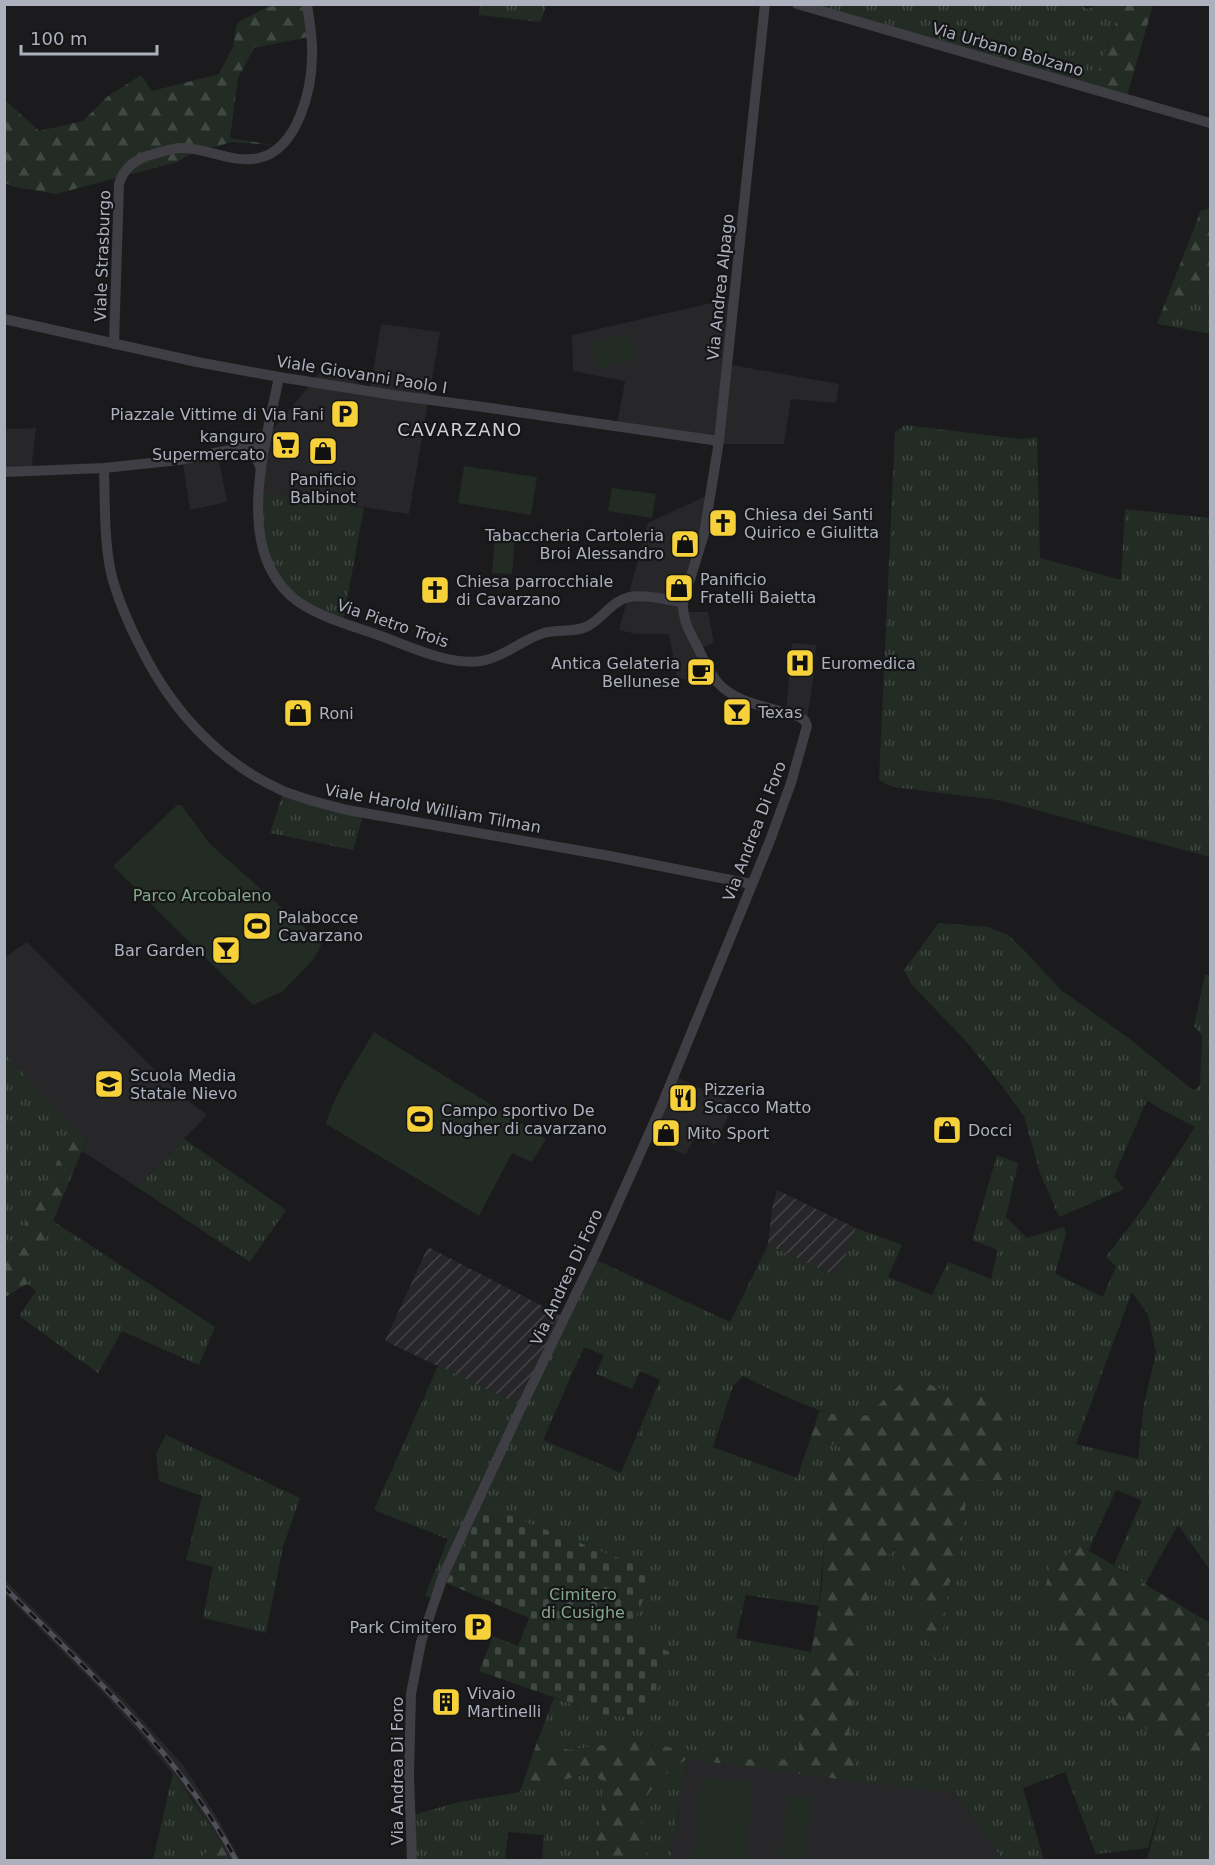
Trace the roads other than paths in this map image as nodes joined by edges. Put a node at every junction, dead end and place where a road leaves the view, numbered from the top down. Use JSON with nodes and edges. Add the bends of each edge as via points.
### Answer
{"nodes":[{"id":1,"x":307,"y":4,"type":"edge"},
{"id":2,"x":765,"y":4,"type":"edge"},
{"id":3,"x":797,"y":4,"type":"edge"},
{"id":4,"x":1210,"y":123,"type":"edge"},
{"id":5,"x":4,"y":318,"type":"edge"},
{"id":6,"x":114,"y":344,"type":"junction"},
{"id":7,"x":279,"y":377,"type":"junction"},
{"id":8,"x":719,"y":441,"type":"junction"},
{"id":9,"x":265,"y":443,"type":"junction"},
{"id":10,"x":241,"y":448,"type":"junction"},
{"id":11,"x":104,"y":468,"type":"junction"},
{"id":12,"x":4,"y":472,"type":"edge"},
{"id":13,"x":261,"y":472,"type":"junction"},
{"id":14,"x":683,"y":602,"type":"junction"},
{"id":15,"x":751,"y":884,"type":"junction"},
{"id":16,"x":412,"y":1860,"type":"edge"}],
"edges":[{"from":1,"to":6,"type":"street","name":"Viale Strasburgo","via":[[310,74],[301,114],[287,139],[270,153],[252,159],[169,149],[134,162],[126,171],[119,184]]},
{"from":2,"to":8,"type":"street","name":"Via Andrea Alpago"},
{"from":3,"to":4,"type":"street","name":"Via Urbano Bolzano"},
{"from":5,"to":6,"type":"street","name":"Viale Giovanni Paolo I"},
{"from":6,"to":7,"type":"street","name":"Viale Giovanni Paolo I"},
{"from":7,"to":8,"type":"street","name":"Viale Giovanni Paolo I"},
{"from":7,"to":9,"type":"street","name":"Via Pietro Trois"},
{"from":8,"to":14,"type":"street","name":"Via Andrea Alpago","via":[[706,525]]},
{"from":9,"to":10,"type":"street"},
{"from":9,"to":13,"type":"street","name":"Via Pietro Trois"},
{"from":10,"to":11,"type":"street"},
{"from":10,"to":13,"type":"street","via":[[253,455]]},
{"from":11,"to":12,"type":"street"},
{"from":11,"to":15,"type":"street","name":"Viale Harold William Tilman","via":[[110,560],[120,603],[154,675],[169,697],[212,746],[235,763],[280,789],[347,810],[610,855]]},
{"from":13,"to":14,"type":"street","name":"Via Pietro Trois","via":[[260,539],[268,565],[288,592],[317,612],[441,657],[488,660],[541,634],[589,625],[628,598]]},
{"from":14,"to":15,"type":"street","name":"Via Andrea Di Foro","via":[[687,627],[718,683],[743,699],[802,719],[807,726],[791,783]]},
{"from":15,"to":16,"type":"street","name":"Via Andrea Di Foro","via":[[661,1107],[597,1252],[443,1576],[421,1642],[411,1694]]}]}
